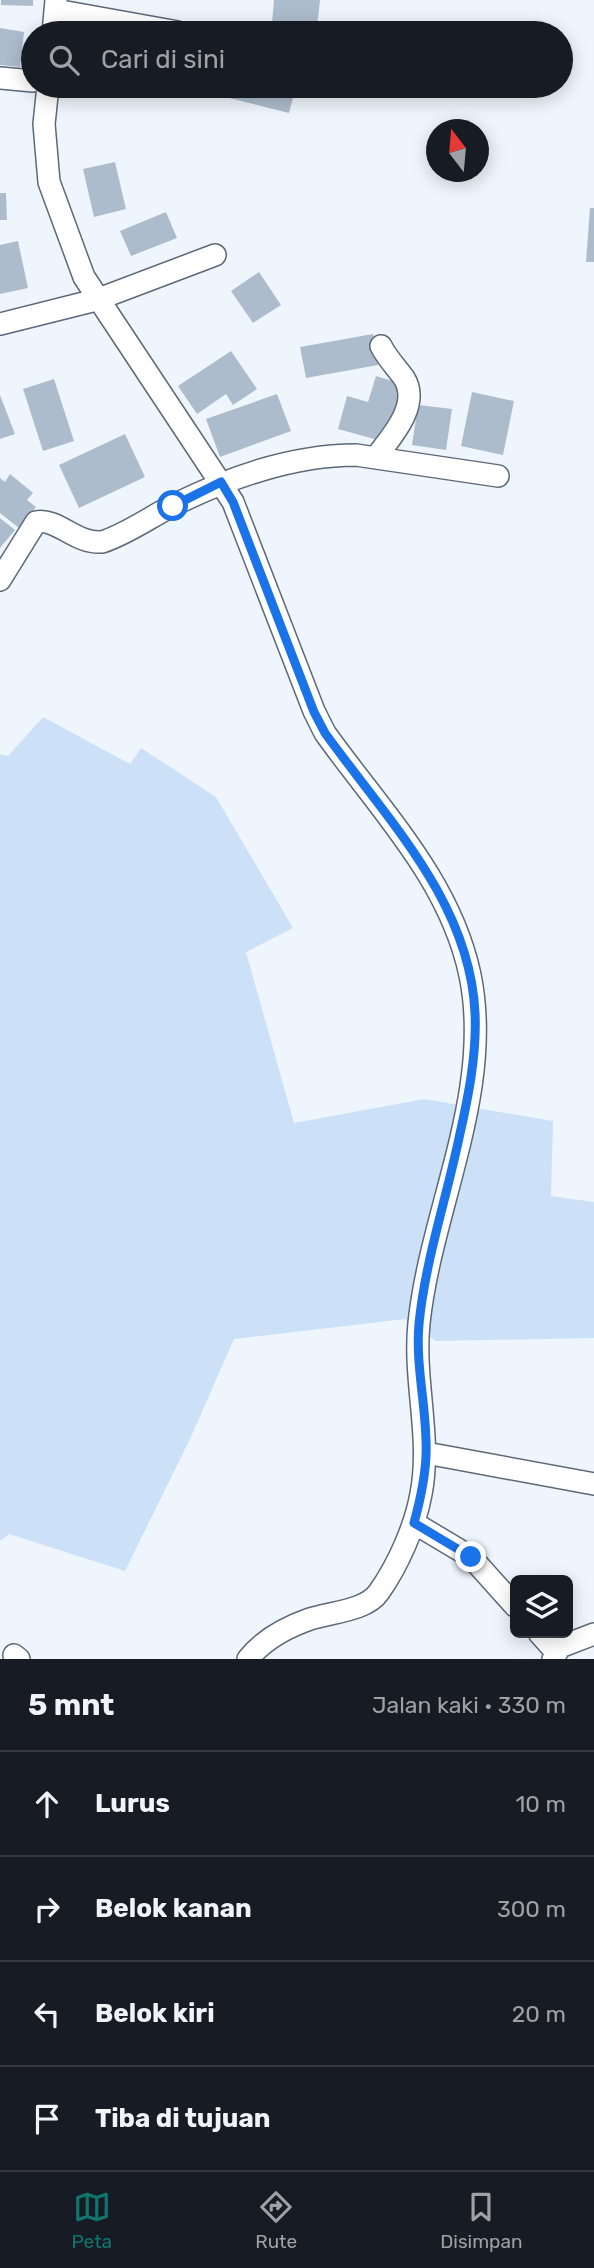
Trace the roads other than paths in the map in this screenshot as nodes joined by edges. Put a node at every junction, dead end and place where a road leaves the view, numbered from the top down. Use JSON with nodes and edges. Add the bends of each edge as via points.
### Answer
{"nodes":[{"id":1,"x":56,"y":5,"type":"edge"},
{"id":2,"x":128,"y":21,"type":"edge"},
{"id":3,"x":0,"y":78,"type":"edge"},
{"id":4,"x":21,"y":80,"type":"edge"},
{"id":5,"x":47,"y":98,"type":"edge"},
{"id":6,"x":215,"y":255,"type":"dead end"},
{"id":7,"x":96,"y":300,"type":"junction"},
{"id":8,"x":0,"y":324,"type":"edge"},
{"id":9,"x":380,"y":346,"type":"dead end"},
{"id":10,"x":376,"y":457,"type":"junction"},
{"id":11,"x":498,"y":476,"type":"dead end"},
{"id":12,"x":221,"y":482,"type":"junction"},
{"id":13,"x":0,"y":580,"type":"edge"},
{"id":14,"x":426,"y":1453,"type":"junction"},
{"id":15,"x":594,"y":1484,"type":"edge"},
{"id":16,"x":414,"y":1523,"type":"junction"},
{"id":17,"x":510,"y":1600,"type":"edge"},
{"id":18,"x":594,"y":1634,"type":"edge"},
{"id":19,"x":542,"y":1638,"type":"edge"},
{"id":20,"x":554,"y":1655,"type":"edge"},
{"id":21,"x":248,"y":1659,"type":"edge"}],
"edges":[{"from":1,"to":2,"type":"street"},
{"from":3,"to":4,"type":"street"},
{"from":5,"to":7,"type":"street","via":[[49,182],[61,222]]},
{"from":6,"to":7,"type":"street"},
{"from":7,"to":8,"type":"street"},
{"from":7,"to":12,"type":"street"},
{"from":9,"to":10,"type":"street","via":[[404,379],[409,401]]},
{"from":10,"to":11,"type":"street"},
{"from":10,"to":12,"type":"street","via":[[338,455]]},
{"from":12,"to":13,"type":"street","via":[[102,542],[89,543],[46,521],[36,522]]},
{"from":12,"to":14,"type":"street","via":[[258,560],[314,712],[431,877],[470,974],[475,1042],[467,1103],[426,1276],[419,1325]]},
{"from":14,"to":15,"type":"street"},
{"from":14,"to":16,"type":"street"},
{"from":16,"to":17,"type":"street","via":[[471,1557]]},
{"from":16,"to":21,"type":"street","via":[[374,1597],[279,1632]]},
{"from":18,"to":20,"type":"street"},
{"from":19,"to":20,"type":"street"}]}
